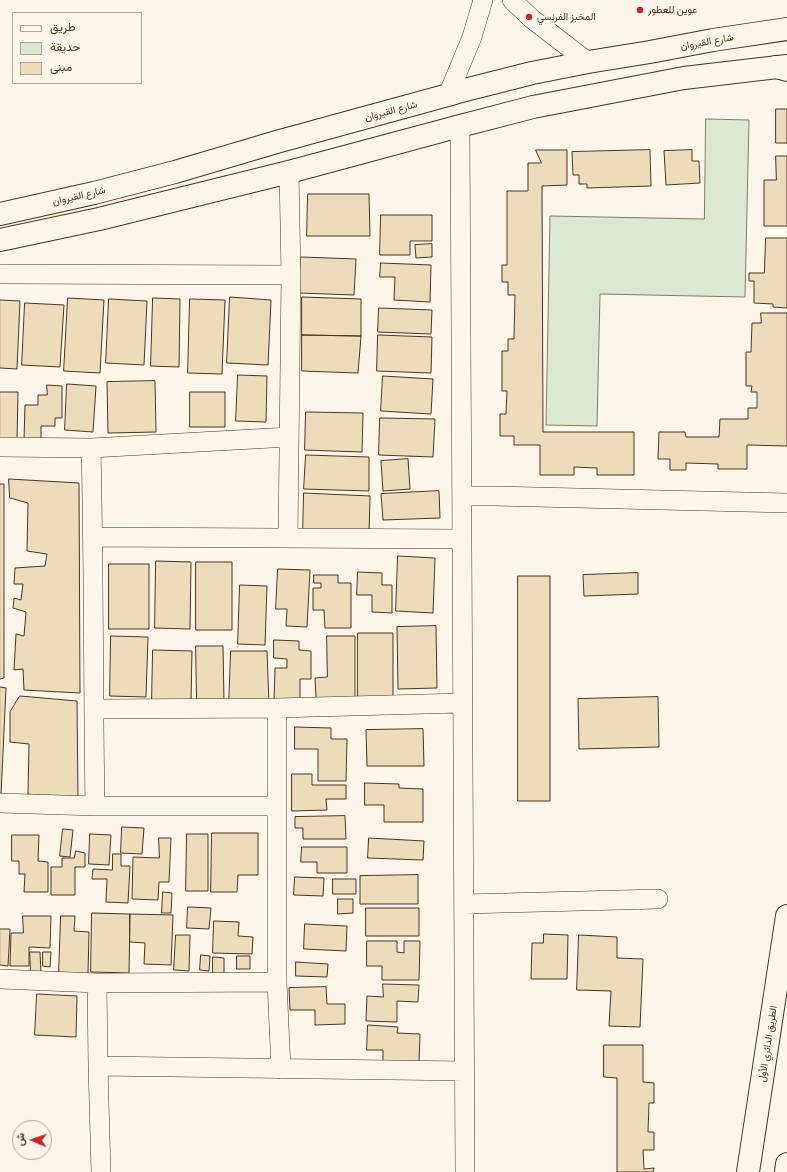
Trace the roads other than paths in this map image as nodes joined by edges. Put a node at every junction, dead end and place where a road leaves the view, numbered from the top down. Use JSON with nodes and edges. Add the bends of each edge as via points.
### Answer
{"nodes":[{"id":1,"x":483,"y":0,"type":"edge"},
{"id":2,"x":512,"y":0,"type":"edge"},
{"id":3,"x":787,"y":30,"type":"edge"},
{"id":4,"x":588,"y":62,"type":"junction"},
{"id":5,"x":783,"y":68,"type":"edge"},
{"id":6,"x":448,"y":95,"type":"junction"},
{"id":7,"x":460,"y":126,"type":"junction"},
{"id":8,"x":289,"y":172,"type":"junction"},
{"id":9,"x":0,"y":214,"type":"edge"},
{"id":10,"x":0,"y":240,"type":"edge"},
{"id":11,"x":0,"y":274,"type":"edge"},
{"id":12,"x":291,"y":274,"type":"junction"},
{"id":13,"x":289,"y":437,"type":"junction"},
{"id":14,"x":0,"y":447,"type":"edge"},
{"id":15,"x":91,"y":448,"type":"junction"},
{"id":16,"x":462,"y":496,"type":"junction"},
{"id":17,"x":787,"y":502,"type":"edge"},
{"id":18,"x":93,"y":537,"type":"junction"},
{"id":19,"x":288,"y":538,"type":"junction"},
{"id":20,"x":462,"y":539,"type":"junction"},
{"id":21,"x":462,"y":703,"type":"junction"},
{"id":22,"x":277,"y":708,"type":"junction"},
{"id":23,"x":94,"y":709,"type":"junction"},
{"id":24,"x":0,"y":803,"type":"edge"},
{"id":25,"x":95,"y":806,"type":"junction"},
{"id":26,"x":276,"y":806,"type":"junction"},
{"id":27,"x":658,"y":899,"type":"dead end"},
{"id":28,"x":464,"y":904,"type":"junction"},
{"id":29,"x":787,"y":916,"type":"edge"},
{"id":30,"x":0,"y":980,"type":"edge"},
{"id":31,"x":277,"y":982,"type":"junction"},
{"id":32,"x":97,"y":983,"type":"junction"},
{"id":33,"x":98,"y":1066,"type":"junction"},
{"id":34,"x":281,"y":1069,"type":"junction"},
{"id":35,"x":464,"y":1071,"type":"junction"},
{"id":36,"x":787,"y":1164,"type":"edge"},
{"id":37,"x":101,"y":1172,"type":"edge"},
{"id":38,"x":465,"y":1172,"type":"edge"},
{"id":39,"x":748,"y":1172,"type":"edge"},
{"id":40,"x":786,"y":1172,"type":"edge"}],
"edges":[{"from":1,"to":6,"type":"street","via":[[472,37]]},
{"from":2,"to":4,"type":"street","via":[[532,19]]},
{"from":3,"to":4,"type":"main road","name":"شارع القيروان"},
{"from":4,"to":6,"type":"main road","name":"شارع القيروان","via":[[532,73]]},
{"from":5,"to":7,"type":"main road","via":[[684,78],[533,107]]},
{"from":6,"to":9,"type":"main road","name":"شارع القيروان","via":[[175,172]]},
{"from":7,"to":8,"type":"main road"},
{"from":7,"to":16,"type":"street"},
{"from":8,"to":10,"type":"main road","via":[[99,219]]},
{"from":8,"to":12,"type":"street"},
{"from":11,"to":12,"type":"street"},
{"from":12,"to":13,"type":"street"},
{"from":13,"to":15,"type":"street"},
{"from":13,"to":19,"type":"street"},
{"from":14,"to":15,"type":"street"},
{"from":15,"to":18,"type":"street"},
{"from":16,"to":17,"type":"street"},
{"from":16,"to":20,"type":"street"},
{"from":18,"to":19,"type":"street"},
{"from":18,"to":23,"type":"street"},
{"from":19,"to":20,"type":"street"},
{"from":20,"to":21,"type":"street"},
{"from":21,"to":22,"type":"street"},
{"from":21,"to":28,"type":"street"},
{"from":22,"to":23,"type":"street"},
{"from":22,"to":26,"type":"street"},
{"from":23,"to":25,"type":"street"},
{"from":24,"to":25,"type":"street"},
{"from":25,"to":26,"type":"street"},
{"from":26,"to":31,"type":"street"},
{"from":27,"to":28,"type":"street"},
{"from":28,"to":35,"type":"street"},
{"from":29,"to":39,"type":"main road","name":"الطريق الدائري الأول"},
{"from":30,"to":32,"type":"street"},
{"from":31,"to":32,"type":"street"},
{"from":31,"to":34,"type":"street"},
{"from":32,"to":33,"type":"street"},
{"from":33,"to":34,"type":"street"},
{"from":33,"to":37,"type":"street"},
{"from":34,"to":35,"type":"street"},
{"from":35,"to":38,"type":"street"},
{"from":36,"to":40,"type":"main road"}]}
